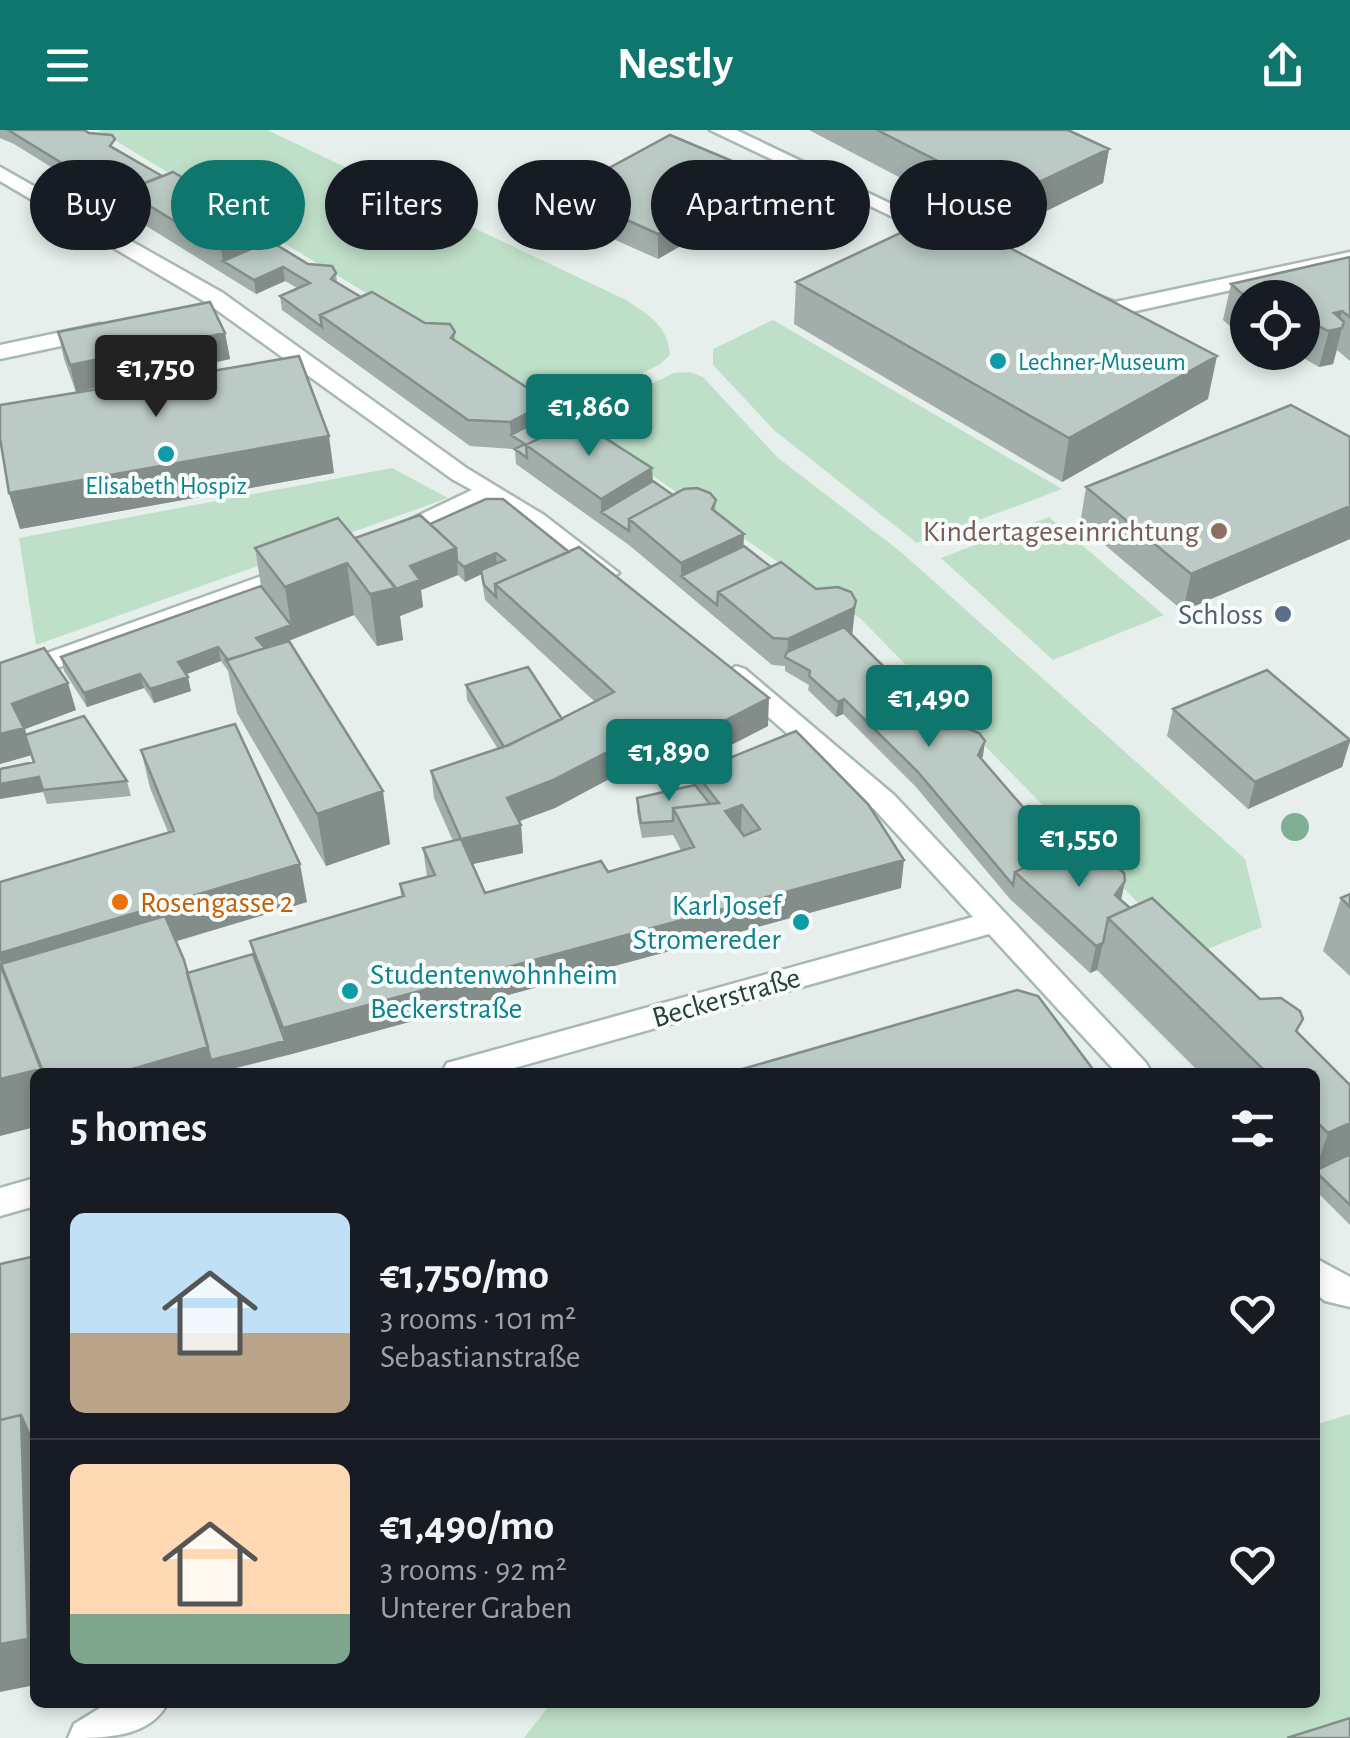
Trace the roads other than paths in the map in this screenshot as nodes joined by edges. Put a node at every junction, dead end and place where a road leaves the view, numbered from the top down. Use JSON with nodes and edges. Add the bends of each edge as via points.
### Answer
{"nodes":[{"id":1,"x":720,"y":130,"type":"edge"},
{"id":2,"x":0,"y":173,"type":"edge"},
{"id":3,"x":890,"y":208,"type":"edge"},
{"id":4,"x":1350,"y":258,"type":"edge"},
{"id":5,"x":1060,"y":286,"type":"edge"},
{"id":6,"x":216,"y":298,"type":"junction"},
{"id":7,"x":180,"y":309,"type":"edge"},
{"id":8,"x":126,"y":326,"type":"edge"},
{"id":9,"x":0,"y":352,"type":"edge"},
{"id":10,"x":492,"y":490,"type":"junction"},
{"id":11,"x":365,"y":547,"type":"edge"},
{"id":12,"x":328,"y":560,"type":"edge"},
{"id":13,"x":625,"y":588,"type":"edge"},
{"id":14,"x":717,"y":660,"type":"edge"},
{"id":15,"x":0,"y":680,"type":"edge"},
{"id":16,"x":994,"y":922,"type":"junction"},
{"id":17,"x":472,"y":1068,"type":"edge"},
{"id":18,"x":1131,"y":1068,"type":"edge"},
{"id":19,"x":30,"y":1193,"type":"edge"},
{"id":20,"x":0,"y":1202,"type":"edge"},
{"id":21,"x":1320,"y":1276,"type":"edge"},
{"id":22,"x":1350,"y":1292,"type":"edge"},
{"id":23,"x":138,"y":1708,"type":"edge"},
{"id":24,"x":88,"y":1738,"type":"edge"}],
"edges":[{"from":1,"to":3,"type":"street"},
{"from":2,"to":6,"type":"street"},
{"from":4,"to":5,"type":"street","via":[[1113,309]]},
{"from":6,"to":7,"type":"street"},
{"from":6,"to":10,"type":"street","via":[[460,474]]},
{"from":8,"to":9,"type":"street"},
{"from":10,"to":11,"type":"street"},
{"from":10,"to":13,"type":"street"},
{"from":12,"to":15,"type":"street"},
{"from":14,"to":16,"type":"street","via":[[884,802]]},
{"from":16,"to":17,"type":"street","name":"Beckerstraße"},
{"from":16,"to":18,"type":"street"},
{"from":19,"to":20,"type":"street"},
{"from":21,"to":22,"type":"street","via":[[1337,1291]]},
{"from":23,"to":24,"type":"street"}]}
